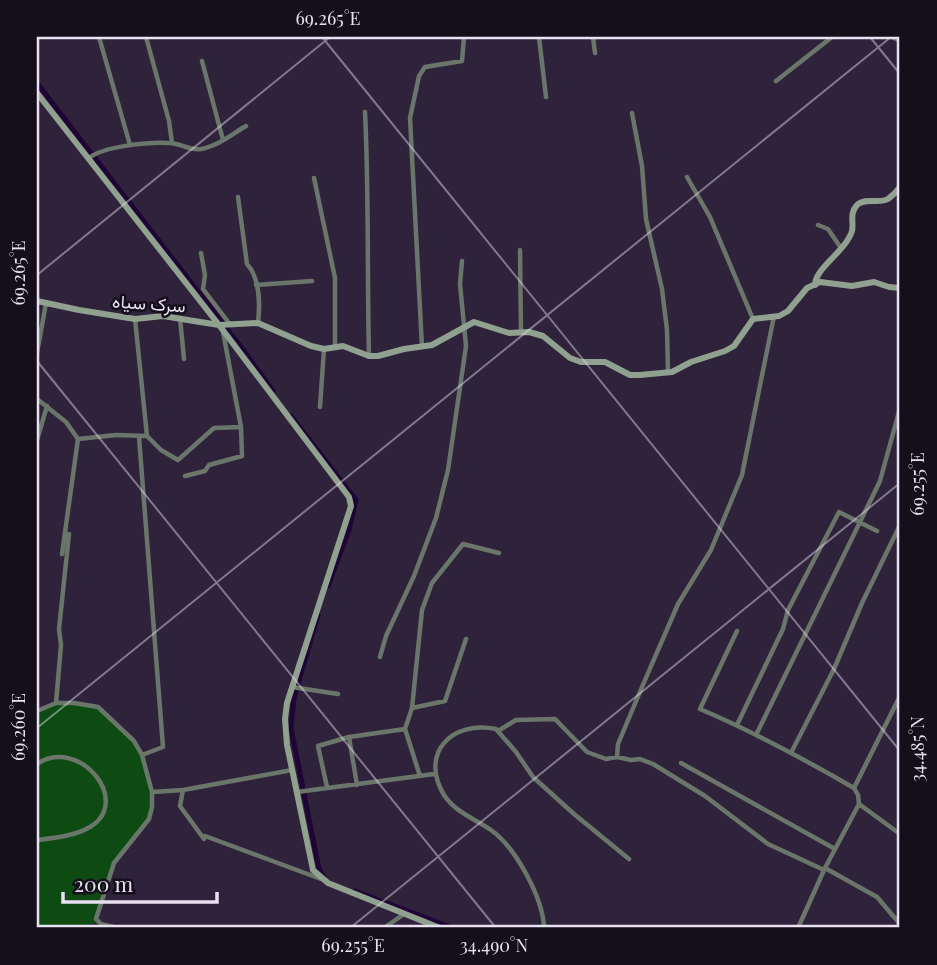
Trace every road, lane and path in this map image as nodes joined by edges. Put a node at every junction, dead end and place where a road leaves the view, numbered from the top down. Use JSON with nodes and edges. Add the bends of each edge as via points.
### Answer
{"nodes":[{"id":1,"x":99,"y":37,"type":"edge"},
{"id":2,"x":146,"y":37,"type":"edge"},
{"id":3,"x":464,"y":37,"type":"edge"},
{"id":4,"x":540,"y":37,"type":"edge"},
{"id":5,"x":593,"y":37,"type":"edge"},
{"id":6,"x":832,"y":37,"type":"edge"},
{"id":7,"x":892,"y":37,"type":"edge"},
{"id":8,"x":900,"y":41,"type":"edge"},
{"id":9,"x":595,"y":53,"type":"dead end"},
{"id":10,"x":202,"y":61,"type":"dead end"},
{"id":11,"x":775,"y":81,"type":"dead end"},
{"id":12,"x":37,"y":93,"type":"edge"},
{"id":13,"x":546,"y":97,"type":"dead end"},
{"id":14,"x":365,"y":112,"type":"dead end"},
{"id":15,"x":632,"y":113,"type":"dead end"},
{"id":16,"x":246,"y":126,"type":"dead end"},
{"id":17,"x":223,"y":140,"type":"junction"},
{"id":18,"x":172,"y":142,"type":"junction"},
{"id":19,"x":130,"y":145,"type":"junction"},
{"id":20,"x":90,"y":157,"type":"junction"},
{"id":21,"x":687,"y":177,"type":"dead end"},
{"id":22,"x":314,"y":178,"type":"dead end"},
{"id":23,"x":900,"y":187,"type":"edge"},
{"id":24,"x":238,"y":197,"type":"dead end"},
{"id":25,"x":818,"y":225,"type":"dead end"},
{"id":26,"x":841,"y":248,"type":"junction"},
{"id":27,"x":520,"y":250,"type":"dead end"},
{"id":28,"x":201,"y":253,"type":"dead end"},
{"id":29,"x":462,"y":261,"type":"dead end"},
{"id":30,"x":312,"y":282,"type":"dead end"},
{"id":31,"x":256,"y":285,"type":"junction"},
{"id":32,"x":815,"y":285,"type":"junction"},
{"id":33,"x":900,"y":288,"type":"edge"},
{"id":34,"x":37,"y":301,"type":"edge"},
{"id":35,"x":46,"y":303,"type":"junction"},
{"id":36,"x":774,"y":316,"type":"junction"},
{"id":37,"x":180,"y":317,"type":"junction"},
{"id":38,"x":135,"y":318,"type":"junction"},
{"id":39,"x":753,"y":319,"type":"junction"},
{"id":40,"x":258,"y":323,"type":"junction"},
{"id":41,"x":223,"y":325,"type":"junction"},
{"id":42,"x":464,"y":325,"type":"junction"},
{"id":43,"x":521,"y":332,"type":"junction"},
{"id":44,"x":335,"y":346,"type":"junction"},
{"id":45,"x":422,"y":346,"type":"junction"},
{"id":46,"x":324,"y":349,"type":"junction"},
{"id":47,"x":37,"y":353,"type":"edge"},
{"id":48,"x":369,"y":356,"type":"junction"},
{"id":49,"x":184,"y":359,"type":"dead end"},
{"id":50,"x":668,"y":372,"type":"junction"},
{"id":51,"x":37,"y":399,"type":"edge"},
{"id":52,"x":47,"y":406,"type":"junction"},
{"id":53,"x":320,"y":407,"type":"dead end"},
{"id":54,"x":900,"y":408,"type":"edge"},
{"id":55,"x":241,"y":427,"type":"junction"},
{"id":56,"x":147,"y":436,"type":"junction"},
{"id":57,"x":139,"y":437,"type":"junction"},
{"id":58,"x":78,"y":439,"type":"junction"},
{"id":59,"x":37,"y":440,"type":"edge"},
{"id":60,"x":186,"y":476,"type":"dead end"},
{"id":61,"x":859,"y":523,"type":"junction"},
{"id":62,"x":900,"y":525,"type":"edge"},
{"id":63,"x":877,"y":531,"type":"dead end"},
{"id":64,"x":69,"y":534,"type":"dead end"},
{"id":65,"x":499,"y":553,"type":"dead end"},
{"id":66,"x":62,"y":554,"type":"dead end"},
{"id":67,"x":737,"y":631,"type":"dead end"},
{"id":68,"x":466,"y":639,"type":"dead end"},
{"id":69,"x":380,"y":657,"type":"dead end"},
{"id":70,"x":295,"y":688,"type":"junction"},
{"id":71,"x":338,"y":694,"type":"dead end"},
{"id":72,"x":900,"y":696,"type":"edge"},
{"id":73,"x":56,"y":703,"type":"junction"},
{"id":74,"x":412,"y":708,"type":"junction"},
{"id":75,"x":37,"y":711,"type":"edge"},
{"id":76,"x":737,"y":725,"type":"junction"},
{"id":77,"x":405,"y":729,"type":"junction"},
{"id":78,"x":498,"y":732,"type":"junction"},
{"id":79,"x":757,"y":733,"type":"junction"},
{"id":80,"x":349,"y":737,"type":"junction"},
{"id":81,"x":792,"y":752,"type":"junction"},
{"id":82,"x":142,"y":755,"type":"junction"},
{"id":83,"x":617,"y":757,"type":"junction"},
{"id":84,"x":681,"y":763,"type":"dead end"},
{"id":85,"x":37,"y":764,"type":"edge"},
{"id":86,"x":293,"y":770,"type":"junction"},
{"id":87,"x":434,"y":774,"type":"junction"},
{"id":88,"x":421,"y":776,"type":"junction"},
{"id":89,"x":357,"y":785,"type":"junction"},
{"id":90,"x":327,"y":787,"type":"junction"},
{"id":91,"x":855,"y":788,"type":"junction"},
{"id":92,"x":183,"y":790,"type":"junction"},
{"id":93,"x":300,"y":791,"type":"junction"},
{"id":94,"x":152,"y":792,"type":"junction"},
{"id":95,"x":859,"y":804,"type":"junction"},
{"id":96,"x":900,"y":834,"type":"edge"},
{"id":97,"x":37,"y":840,"type":"edge"},
{"id":98,"x":835,"y":849,"type":"junction"},
{"id":99,"x":629,"y":859,"type":"dead end"},
{"id":100,"x":825,"y":869,"type":"junction"},
{"id":101,"x":322,"y":879,"type":"junction"},
{"id":102,"x":404,"y":914,"type":"junction"},
{"id":103,"x":900,"y":924,"type":"edge"},
{"id":104,"x":422,"y":925,"type":"edge"},
{"id":105,"x":117,"y":928,"type":"edge"},
{"id":106,"x":384,"y":928,"type":"edge"},
{"id":107,"x":440,"y":928,"type":"edge"},
{"id":108,"x":544,"y":928,"type":"edge"},
{"id":109,"x":798,"y":928,"type":"edge"}],
"edges":[{"from":1,"to":19,"type":"street"},
{"from":2,"to":18,"type":"street"},
{"from":3,"to":45,"type":"street","via":[[462,61],[425,67],[410,118]]},
{"from":4,"to":13,"type":"street"},
{"from":5,"to":9,"type":"street"},
{"from":6,"to":11,"type":"street"},
{"from":7,"to":8,"type":"street"},
{"from":10,"to":17,"type":"street"},
{"from":12,"to":20,"type":"street"},
{"from":14,"to":48,"type":"street"},
{"from":15,"to":50,"type":"street","via":[[646,219],[662,289]]},
{"from":16,"to":17,"type":"street"},
{"from":17,"to":18,"type":"street","via":[[199,149]]},
{"from":18,"to":19,"type":"street"},
{"from":19,"to":20,"type":"street"},
{"from":20,"to":41,"type":"street"},
{"from":21,"to":39,"type":"street","via":[[710,217]]},
{"from":22,"to":44,"type":"street","via":[[335,278]]},
{"from":23,"to":26,"type":"street","via":[[887,200],[862,201],[855,207],[852,232]]},
{"from":24,"to":31,"type":"street","via":[[247,264],[254,271]]},
{"from":25,"to":26,"type":"street","via":[[828,229]]},
{"from":26,"to":32,"type":"street","via":[[817,275]]},
{"from":27,"to":43,"type":"street"},
{"from":28,"to":41,"type":"street","via":[[203,289]]},
{"from":29,"to":42,"type":"street"},
{"from":30,"to":31,"type":"street"},
{"from":31,"to":40,"type":"street"},
{"from":32,"to":33,"type":"street","via":[[874,282]]},
{"from":32,"to":36,"type":"street","via":[[797,297],[788,311]]},
{"from":34,"to":35,"type":"street","name":"سرک سیاه"},
{"from":35,"to":38,"type":"street","name":"سرک سیاه"},
{"from":35,"to":47,"type":"street"},
{"from":36,"to":39,"type":"street"},
{"from":36,"to":83,"type":"street","via":[[742,475],[711,550],[678,604],[618,744]]},
{"from":37,"to":38,"type":"street","name":"سرک سیاه"},
{"from":37,"to":41,"type":"street","name":"سرک سیاه"},
{"from":37,"to":49,"type":"street"},
{"from":38,"to":56,"type":"street"},
{"from":39,"to":50,"type":"street","via":[[730,348]]},
{"from":40,"to":41,"type":"street","name":"سرک سیاه"},
{"from":40,"to":46,"type":"street"},
{"from":41,"to":55,"type":"street"},
{"from":41,"to":70,"type":"street","via":[[349,497],[351,506]]},
{"from":42,"to":43,"type":"street","via":[[474,322]]},
{"from":42,"to":45,"type":"street","via":[[442,340]]},
{"from":42,"to":69,"type":"street","via":[[460,403],[436,518]]},
{"from":43,"to":50,"type":"street","via":[[543,336],[581,362],[605,362],[630,375]]},
{"from":44,"to":46,"type":"street"},
{"from":44,"to":48,"type":"street"},
{"from":45,"to":48,"type":"street"},
{"from":46,"to":53,"type":"street"},
{"from":51,"to":52,"type":"street"},
{"from":52,"to":58,"type":"street"},
{"from":52,"to":59,"type":"street"},
{"from":54,"to":61,"type":"street","via":[[880,481]]},
{"from":55,"to":56,"type":"street","via":[[214,428],[178,460]]},
{"from":55,"to":60,"type":"street","via":[[242,456]]},
{"from":56,"to":57,"type":"street"},
{"from":57,"to":58,"type":"street"},
{"from":57,"to":82,"type":"street","via":[[163,747]]},
{"from":58,"to":66,"type":"street"},
{"from":61,"to":63,"type":"street"},
{"from":61,"to":76,"type":"street","via":[[839,513],[788,610]]},
{"from":61,"to":79,"type":"street"},
{"from":62,"to":81,"type":"street"},
{"from":64,"to":73,"type":"street"},
{"from":65,"to":74,"type":"street","via":[[463,544],[432,583],[422,610]]},
{"from":67,"to":76,"type":"street","via":[[700,709]]},
{"from":68,"to":74,"type":"street","via":[[445,701]]},
{"from":70,"to":71,"type":"street"},
{"from":70,"to":86,"type":"street","via":[[285,719]]},
{"from":72,"to":91,"type":"street"},
{"from":73,"to":75,"type":"street"},
{"from":73,"to":82,"type":"street","via":[[98,707],[134,741]]},
{"from":74,"to":77,"type":"street"},
{"from":76,"to":79,"type":"street"},
{"from":77,"to":80,"type":"street"},
{"from":77,"to":88,"type":"street"},
{"from":78,"to":83,"type":"street","via":[[516,720],[555,719],[587,752],[606,759]]},
{"from":78,"to":87,"type":"street","via":[[470,727],[451,736],[435,760]]},
{"from":78,"to":99,"type":"street","via":[[546,790]]},
{"from":79,"to":81,"type":"street"},
{"from":80,"to":89,"type":"street"},
{"from":80,"to":90,"type":"street","via":[[318,746]]},
{"from":81,"to":91,"type":"street"},
{"from":82,"to":94,"type":"street"},
{"from":83,"to":100,"type":"street","via":[[653,764],[768,844]]},
{"from":84,"to":98,"type":"street"},
{"from":85,"to":97,"type":"street","via":[[55,756],[81,762],[100,780],[105,804],[93,826]]},
{"from":86,"to":92,"type":"street"},
{"from":86,"to":93,"type":"street"},
{"from":87,"to":88,"type":"street"},
{"from":87,"to":108,"type":"street","via":[[449,802],[491,830],[518,862],[541,909]]},
{"from":88,"to":89,"type":"street"},
{"from":89,"to":90,"type":"street"},
{"from":90,"to":93,"type":"street"},
{"from":91,"to":95,"type":"street"},
{"from":92,"to":94,"type":"street"},
{"from":92,"to":101,"type":"street","via":[[180,806],[204,839]]},
{"from":93,"to":101,"type":"street","via":[[313,870]]},
{"from":94,"to":105,"type":"street","via":[[149,819],[114,863],[96,919]]},
{"from":95,"to":96,"type":"street"},
{"from":95,"to":98,"type":"street"},
{"from":98,"to":100,"type":"street"},
{"from":100,"to":103,"type":"street","via":[[877,897]]},
{"from":100,"to":109,"type":"street"},
{"from":101,"to":102,"type":"street"},
{"from":102,"to":104,"type":"street"},
{"from":102,"to":106,"type":"street"},
{"from":104,"to":107,"type":"street"}]}
